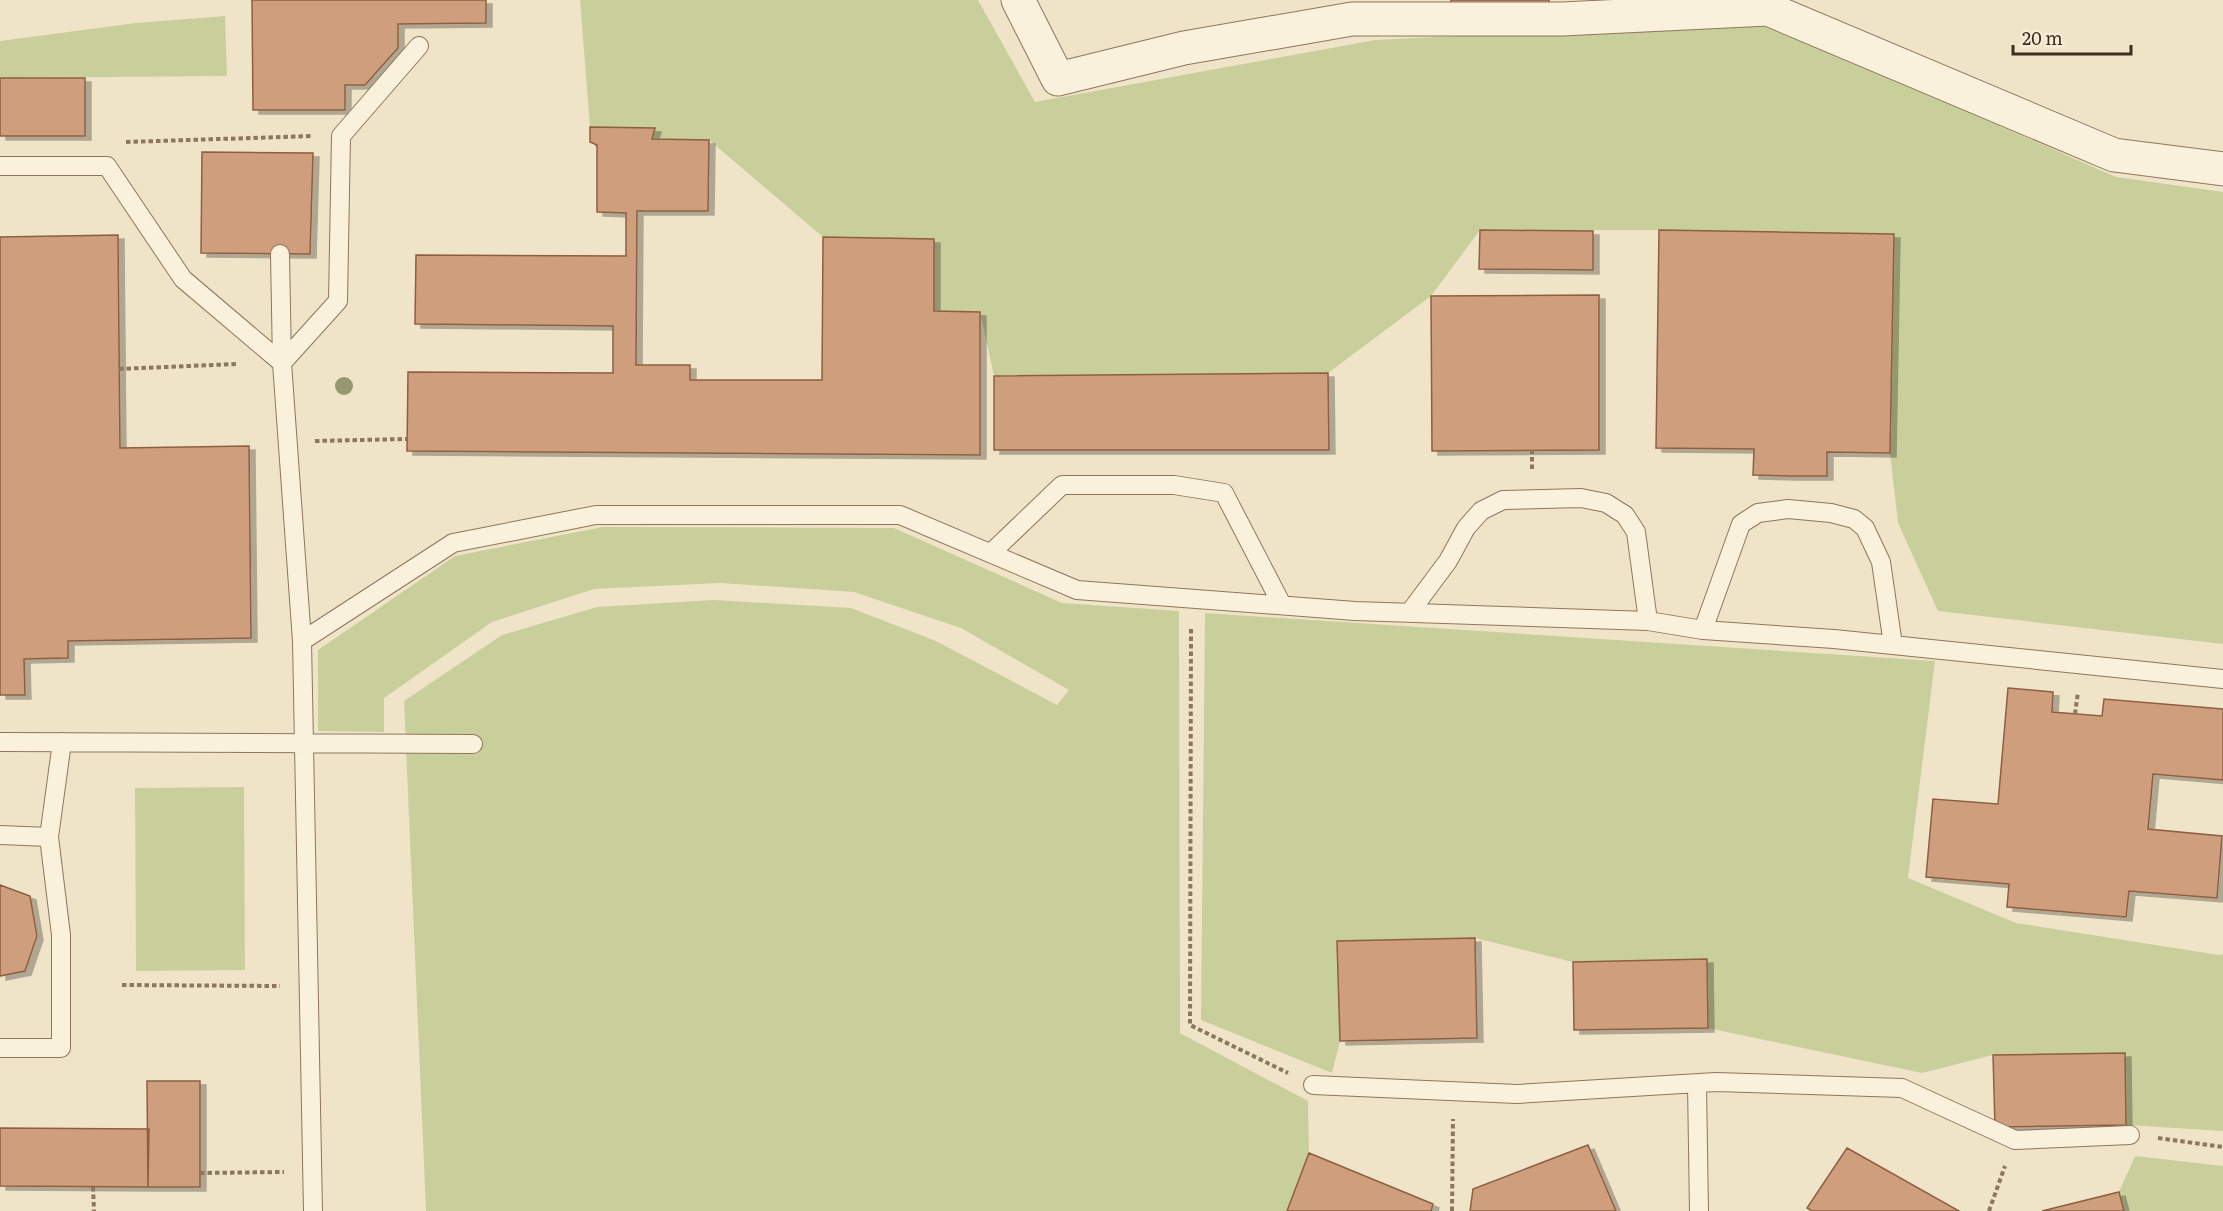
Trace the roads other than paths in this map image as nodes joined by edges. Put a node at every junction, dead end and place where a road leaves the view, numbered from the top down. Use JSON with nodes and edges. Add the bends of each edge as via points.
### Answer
{"nodes":[{"id":1,"x":1018,"y":0,"type":"edge"},
{"id":2,"x":1351,"y":9,"type":"edge"},
{"id":3,"x":419,"y":46,"type":"dead end"},
{"id":4,"x":0,"y":166,"type":"edge"},
{"id":5,"x":2223,"y":169,"type":"edge"},
{"id":6,"x":280,"y":254,"type":"dead end"},
{"id":7,"x":282,"y":363,"type":"junction"},
{"id":8,"x":990,"y":553,"type":"junction"},
{"id":9,"x":1282,"y":605,"type":"junction"},
{"id":10,"x":1410,"y":612,"type":"junction"},
{"id":11,"x":1648,"y":621,"type":"junction"},
{"id":12,"x":1703,"y":630,"type":"junction"},
{"id":13,"x":302,"y":641,"type":"junction"},
{"id":14,"x":1893,"y":645,"type":"junction"},
{"id":15,"x":2223,"y":679,"type":"edge"},
{"id":16,"x":0,"y":742,"type":"edge"},
{"id":17,"x":62,"y":742,"type":"junction"},
{"id":18,"x":303,"y":742,"type":"junction"},
{"id":19,"x":473,"y":744,"type":"dead end"},
{"id":20,"x":0,"y":835,"type":"edge"},
{"id":21,"x":49,"y":837,"type":"junction"},
{"id":22,"x":0,"y":1048,"type":"edge"},
{"id":23,"x":1697,"y":1084,"type":"junction"},
{"id":24,"x":1313,"y":1085,"type":"road end"},
{"id":25,"x":2130,"y":1135,"type":"road end"},
{"id":26,"x":313,"y":1211,"type":"edge"},
{"id":27,"x":1699,"y":1211,"type":"edge"}],
"edges":[{"from":1,"to":2,"type":"street","via":[[1058,79]]},
{"from":2,"to":5,"type":"street","via":[[1562,19],[1768,9],[2114,155]]},
{"from":3,"to":7,"type":"lane","via":[[341,136],[338,301]]},
{"from":4,"to":7,"type":"lane","via":[[107,166],[183,279]]},
{"from":6,"to":7,"type":"lane"},
{"from":7,"to":13,"type":"lane"},
{"from":8,"to":9,"type":"lane","via":[[1077,590]]},
{"from":8,"to":9,"type":"lane","via":[[1062,485],[1174,485],[1224,493]]},
{"from":8,"to":13,"type":"lane","via":[[900,515],[662,506],[453,543]]},
{"from":9,"to":10,"type":"lane"},
{"from":10,"to":11,"type":"lane"},
{"from":10,"to":11,"type":"lane","via":[[1481,512],[1503,500],[1581,498],[1606,503],[1624,515],[1636,532]]},
{"from":11,"to":12,"type":"lane"},
{"from":12,"to":14,"type":"lane"},
{"from":12,"to":14,"type":"lane","via":[[1742,524],[1758,513],[1788,509],[1843,516],[1865,528],[1881,562]]},
{"from":13,"to":18,"type":"lane"},
{"from":14,"to":15,"type":"lane"},
{"from":16,"to":17,"type":"lane"},
{"from":17,"to":18,"type":"lane"},
{"from":17,"to":21,"type":"lane"},
{"from":18,"to":19,"type":"lane"},
{"from":18,"to":26,"type":"lane"},
{"from":20,"to":21,"type":"lane"},
{"from":21,"to":22,"type":"lane","via":[[61,935],[61,1048]]},
{"from":23,"to":24,"type":"lane","via":[[1517,1094]]},
{"from":23,"to":25,"type":"lane","via":[[1902,1088],[2014,1140]]},
{"from":23,"to":27,"type":"lane"}]}
